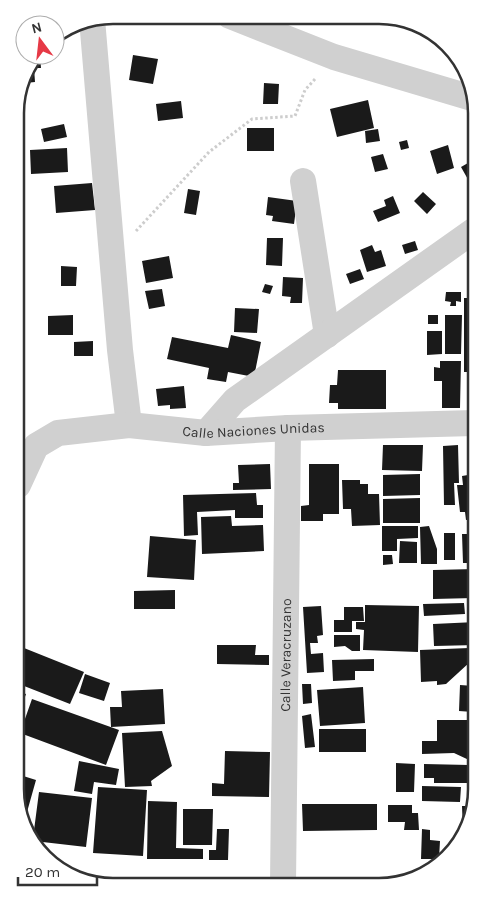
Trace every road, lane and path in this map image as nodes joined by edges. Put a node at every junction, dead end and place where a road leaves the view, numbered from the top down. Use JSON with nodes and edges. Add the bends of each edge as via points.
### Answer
{"nodes":[{"id":1,"x":250,"y":24,"type":"edge"},
{"id":2,"x":93,"y":26,"type":"edge"},
{"id":3,"x":334,"y":57,"type":"junction"},
{"id":4,"x":466,"y":96,"type":"edge"},
{"id":5,"x":303,"y":182,"type":"dead end"},
{"id":6,"x":468,"y":235,"type":"edge"},
{"id":7,"x":112,"y":257,"type":"junction"},
{"id":8,"x":327,"y":334,"type":"junction"},
{"id":9,"x":468,"y":423,"type":"edge"},
{"id":10,"x":129,"y":425,"type":"junction"},
{"id":11,"x":288,"y":428,"type":"junction"},
{"id":12,"x":206,"y":433,"type":"junction"},
{"id":13,"x":24,"y":473,"type":"edge"},
{"id":14,"x":282,"y":878,"type":"edge"}],
"edges":[{"from":1,"to":3,"type":"street"},
{"from":2,"to":7,"type":"street"},
{"from":3,"to":4,"type":"street"},
{"from":3,"to":7,"type":"path","via":[[306,90],[295,116],[252,119],[209,152]]},
{"from":5,"to":8,"type":"street"},
{"from":6,"to":8,"type":"street"},
{"from":7,"to":10,"type":"street"},
{"from":8,"to":12,"type":"street","via":[[235,400]]},
{"from":9,"to":11,"type":"street","name":"Calle Naciones Unidas"},
{"from":10,"to":12,"type":"street","name":"Calle Naciones Unidas"},
{"from":10,"to":13,"type":"street","name":"Calle Naciones Unidas","via":[[58,433],[36,446]]},
{"from":11,"to":12,"type":"street","name":"Calle Naciones Unidas"},
{"from":11,"to":14,"type":"street","name":"Calle Veracruzano"}]}
